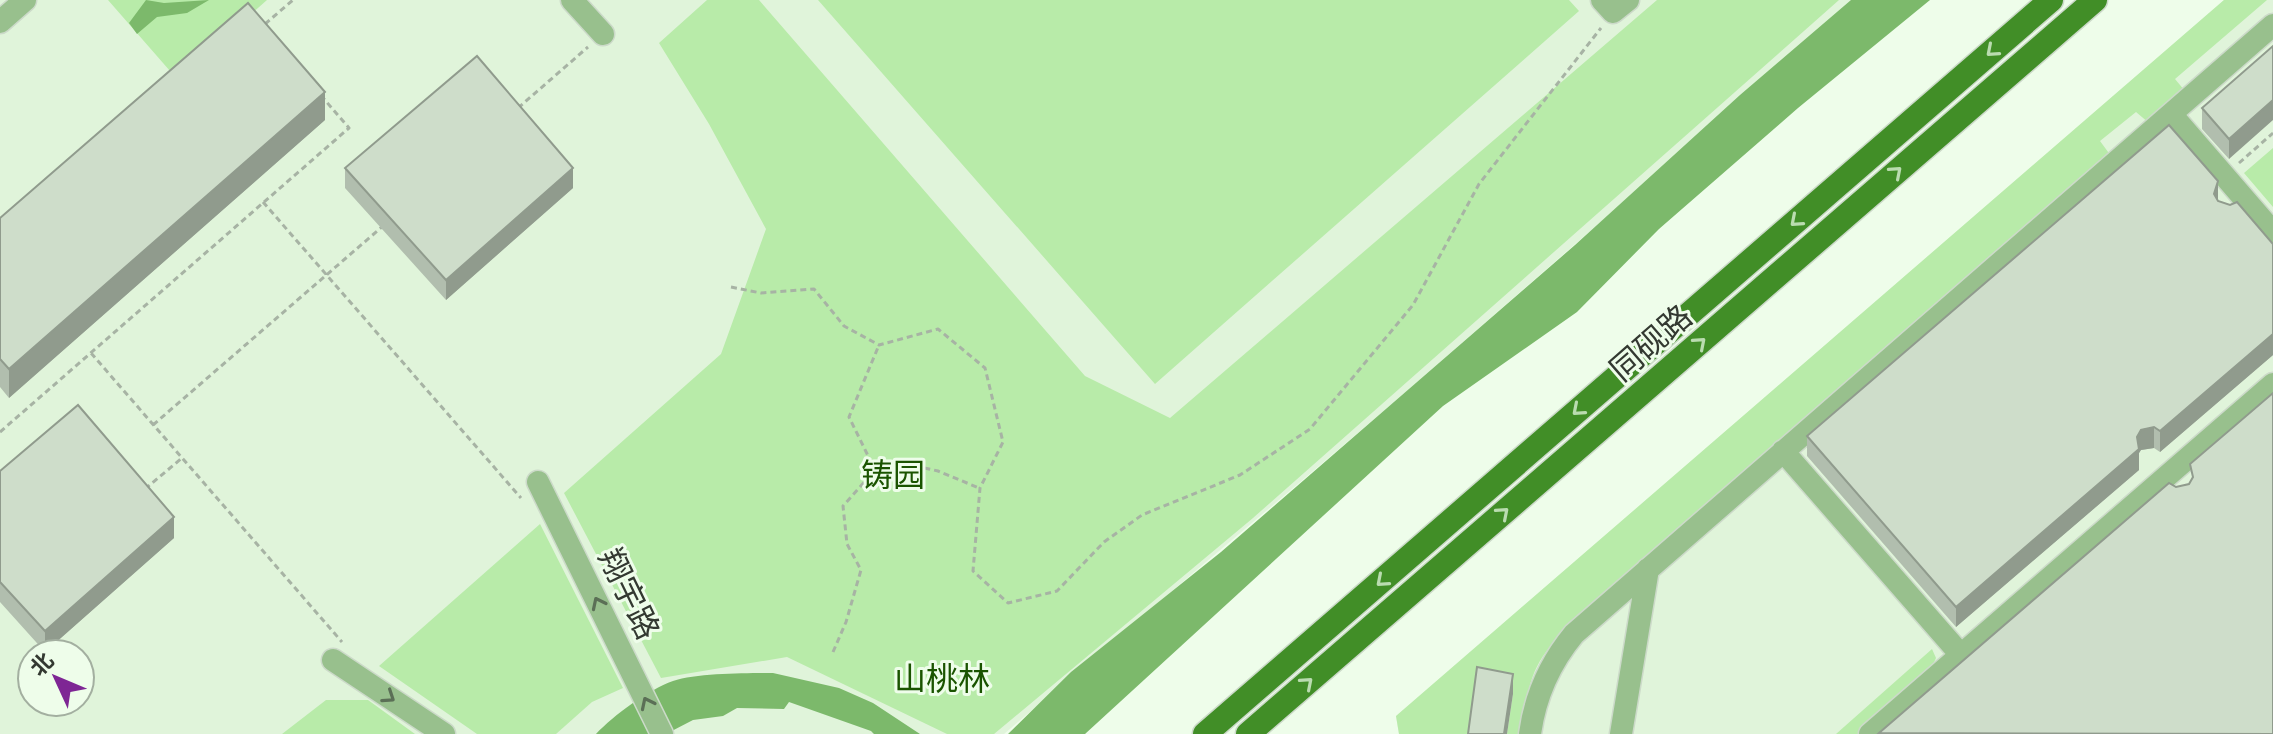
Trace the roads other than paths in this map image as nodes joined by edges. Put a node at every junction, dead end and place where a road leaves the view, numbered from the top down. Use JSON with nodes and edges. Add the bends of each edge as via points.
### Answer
{"nodes":[{"id":1,"x":25,"y":0,"type":"edge"},
{"id":2,"x":572,"y":0,"type":"edge"},
{"id":3,"x":2051,"y":0,"type":"edge"},
{"id":4,"x":2095,"y":0,"type":"edge"},
{"id":5,"x":0,"y":22,"type":"edge"},
{"id":6,"x":2273,"y":25,"type":"edge"},
{"id":7,"x":603,"y":34,"type":"road end"},
{"id":8,"x":2171,"y":114,"type":"junction"},
{"id":9,"x":2273,"y":232,"type":"edge"},
{"id":10,"x":2273,"y":384,"type":"edge"},
{"id":11,"x":1783,"y":451,"type":"junction"},
{"id":12,"x":538,"y":482,"type":"dead end"},
{"id":13,"x":1648,"y":569,"type":"junction"},
{"id":14,"x":340,"y":654,"type":"road end"},
{"id":15,"x":1961,"y":655,"type":"junction"},
{"id":16,"x":444,"y":734,"type":"edge"},
{"id":17,"x":662,"y":734,"type":"edge"},
{"id":18,"x":1205,"y":734,"type":"edge"},
{"id":19,"x":1248,"y":734,"type":"edge"},
{"id":20,"x":1530,"y":734,"type":"edge"},
{"id":21,"x":1621,"y":734,"type":"edge"},
{"id":22,"x":1870,"y":734,"type":"edge"}],
"edges":[{"from":1,"to":5,"type":"street"},
{"from":2,"to":7,"type":"street"},
{"from":3,"to":18,"type":"main road","name":"同砚路","one_way":true},
{"from":19,"to":4,"type":"main road","name":"同砚路","one_way":true},
{"from":6,"to":8,"type":"street"},
{"from":8,"to":9,"type":"street","via":[[2224,176],[2236,205]]},
{"from":8,"to":11,"type":"street"},
{"from":10,"to":15,"type":"street"},
{"from":11,"to":13,"type":"street"},
{"from":11,"to":15,"type":"street"},
{"from":17,"to":12,"type":"street","name":"翔宇路","one_way":true},
{"from":13,"to":20,"type":"street","via":[[1557,654]]},
{"from":13,"to":21,"type":"street"},
{"from":14,"to":16,"type":"street","one_way":true},
{"from":15,"to":22,"type":"street"}]}
